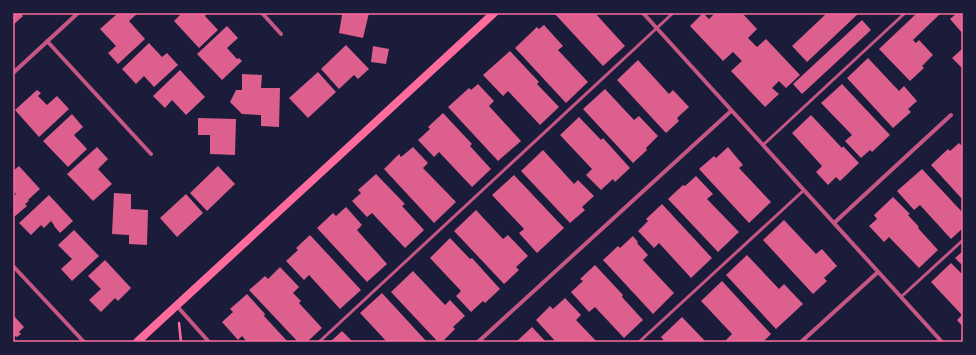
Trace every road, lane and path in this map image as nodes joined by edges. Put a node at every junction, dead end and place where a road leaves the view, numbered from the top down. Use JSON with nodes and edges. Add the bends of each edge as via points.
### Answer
{"nodes":[{"id":1,"x":78,"y":13,"type":"edge"},
{"id":2,"x":262,"y":13,"type":"edge"},
{"id":3,"x":494,"y":13,"type":"edge"},
{"id":4,"x":643,"y":13,"type":"edge"},
{"id":5,"x":673,"y":13,"type":"edge"},
{"id":6,"x":905,"y":13,"type":"edge"},
{"id":7,"x":657,"y":28,"type":"junction"},
{"id":8,"x":282,"y":34,"type":"dead end"},
{"id":9,"x":47,"y":41,"type":"junction"},
{"id":10,"x":13,"y":73,"type":"edge"},
{"id":11,"x":731,"y":111,"type":"junction"},
{"id":12,"x":951,"y":115,"type":"dead end"},
{"id":13,"x":763,"y":145,"type":"junction"},
{"id":14,"x":152,"y":154,"type":"dead end"},
{"id":15,"x":804,"y":190,"type":"junction"},
{"id":16,"x":834,"y":223,"type":"junction"},
{"id":17,"x":963,"y":240,"type":"edge"},
{"id":18,"x":13,"y":266,"type":"edge"},
{"id":19,"x":878,"y":272,"type":"junction"},
{"id":20,"x":901,"y":297,"type":"junction"},
{"id":21,"x":176,"y":305,"type":"junction"},
{"id":22,"x":84,"y":342,"type":"edge"},
{"id":23,"x":137,"y":342,"type":"edge"},
{"id":24,"x":210,"y":342,"type":"edge"},
{"id":25,"x":319,"y":342,"type":"edge"},
{"id":26,"x":478,"y":342,"type":"edge"},
{"id":27,"x":639,"y":342,"type":"edge"},
{"id":28,"x":801,"y":342,"type":"edge"},
{"id":29,"x":942,"y":342,"type":"edge"}],
"edges":[{"from":1,"to":9,"type":"street"},
{"from":2,"to":8,"type":"street"},
{"from":3,"to":21,"type":"main road"},
{"from":4,"to":7,"type":"street"},
{"from":5,"to":7,"type":"lane"},
{"from":6,"to":13,"type":"lane"},
{"from":7,"to":11,"type":"street"},
{"from":7,"to":25,"type":"lane"},
{"from":9,"to":10,"type":"street"},
{"from":9,"to":14,"type":"street"},
{"from":11,"to":13,"type":"street"},
{"from":11,"to":26,"type":"street"},
{"from":12,"to":16,"type":"street"},
{"from":13,"to":15,"type":"street"},
{"from":15,"to":16,"type":"street"},
{"from":15,"to":27,"type":"lane"},
{"from":16,"to":19,"type":"street"},
{"from":17,"to":20,"type":"lane"},
{"from":18,"to":22,"type":"street"},
{"from":19,"to":20,"type":"street"},
{"from":19,"to":28,"type":"street"},
{"from":20,"to":29,"type":"street"},
{"from":21,"to":23,"type":"main road"},
{"from":21,"to":24,"type":"street"}]}
